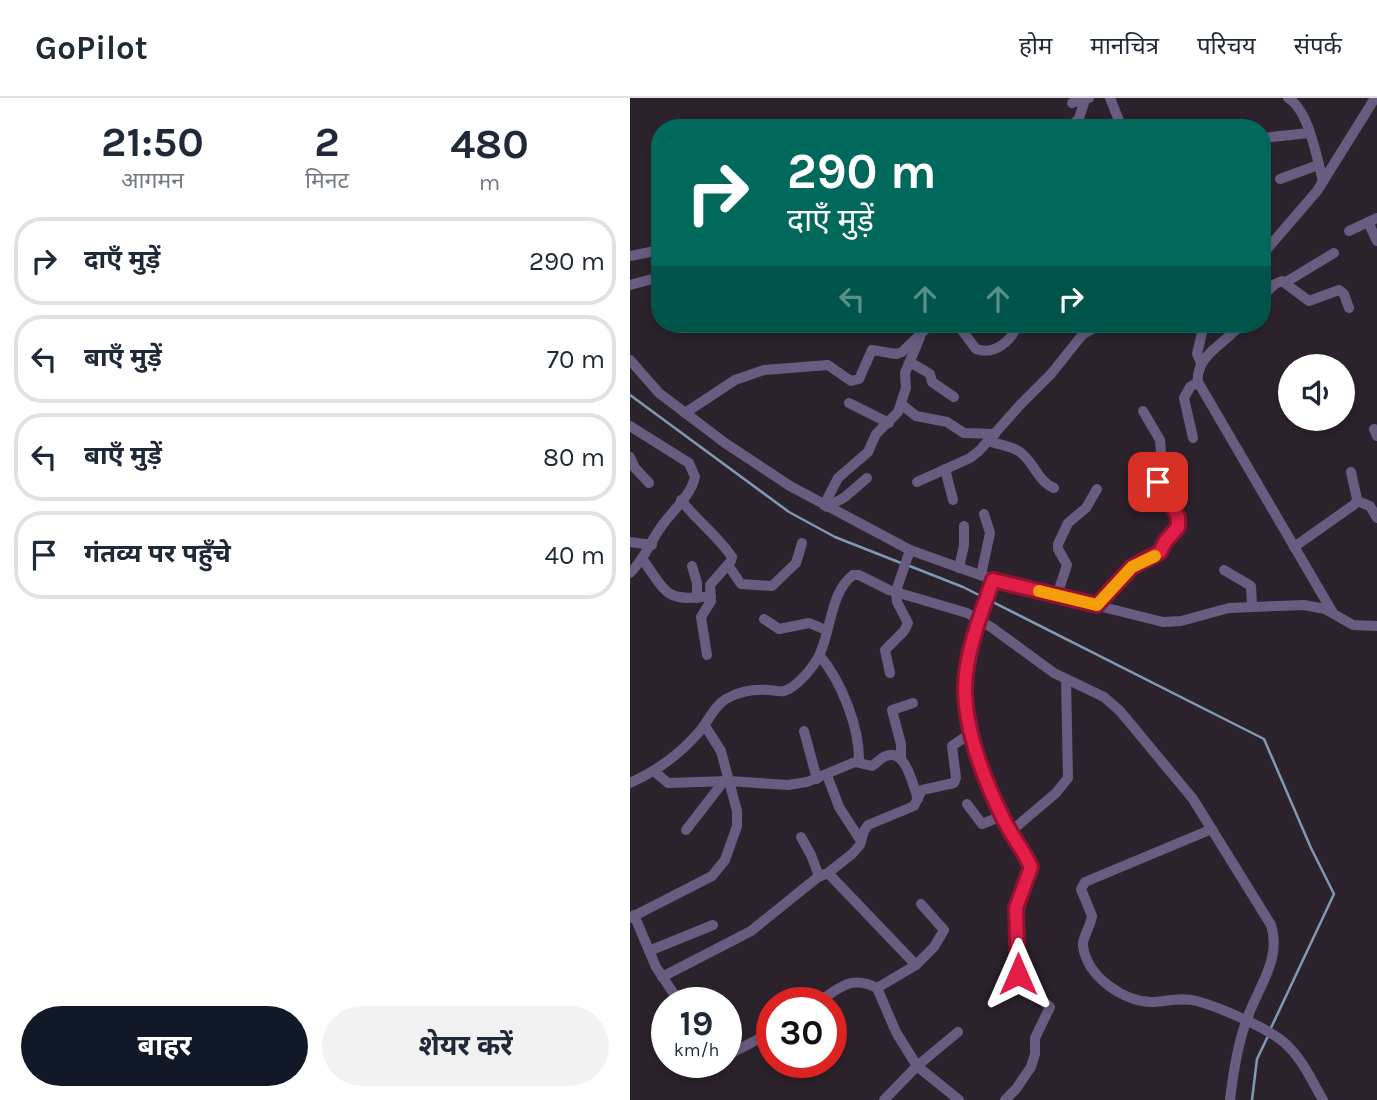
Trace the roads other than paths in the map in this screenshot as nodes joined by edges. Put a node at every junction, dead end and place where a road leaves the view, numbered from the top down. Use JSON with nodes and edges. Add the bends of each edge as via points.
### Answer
{"nodes":[{"id":1,"x":1110,"y":98,"type":"edge"},
{"id":2,"x":1288,"y":98,"type":"edge"},
{"id":3,"x":1375,"y":98,"type":"edge"},
{"id":4,"x":1087,"y":99,"type":"edge"},
{"id":5,"x":1072,"y":103,"type":"dead end"},
{"id":6,"x":1078,"y":119,"type":"edge"},
{"id":7,"x":1118,"y":119,"type":"edge"},
{"id":8,"x":1309,"y":133,"type":"junction"},
{"id":9,"x":1271,"y":137,"type":"edge"},
{"id":10,"x":1318,"y":165,"type":"junction"},
{"id":11,"x":1280,"y":179,"type":"dead end"},
{"id":12,"x":1323,"y":181,"type":"junction"},
{"id":13,"x":1372,"y":220,"type":"edge"},
{"id":14,"x":1349,"y":231,"type":"dead end"},
{"id":15,"x":1377,"y":241,"type":"edge"},
{"id":16,"x":1271,"y":244,"type":"edge"},
{"id":17,"x":651,"y":252,"type":"edge"},
{"id":18,"x":1334,"y":253,"type":"dead end"},
{"id":19,"x":630,"y":256,"type":"edge"},
{"id":20,"x":651,"y":279,"type":"edge"},
{"id":21,"x":1286,"y":282,"type":"junction"},
{"id":22,"x":630,"y":285,"type":"edge"},
{"id":23,"x":1271,"y":288,"type":"edge"},
{"id":24,"x":1349,"y":308,"type":"dead end"},
{"id":25,"x":923,"y":333,"type":"edge"},
{"id":26,"x":964,"y":333,"type":"edge"},
{"id":27,"x":1012,"y":333,"type":"edge"},
{"id":28,"x":1086,"y":333,"type":"edge"},
{"id":29,"x":1202,"y":333,"type":"edge"},
{"id":30,"x":1234,"y":333,"type":"edge"},
{"id":31,"x":920,"y":336,"type":"junction"},
{"id":32,"x":630,"y":360,"type":"edge"},
{"id":33,"x":910,"y":362,"type":"junction"},
{"id":34,"x":1200,"y":363,"type":"junction"},
{"id":35,"x":1198,"y":382,"type":"junction"},
{"id":36,"x":954,"y":397,"type":"dead end"},
{"id":37,"x":849,"y":403,"type":"dead end"},
{"id":38,"x":901,"y":404,"type":"junction"},
{"id":39,"x":1143,"y":411,"type":"dead end"},
{"id":40,"x":685,"y":414,"type":"junction"},
{"id":41,"x":888,"y":424,"type":"junction"},
{"id":42,"x":630,"y":426,"type":"edge"},
{"id":43,"x":992,"y":437,"type":"junction"},
{"id":44,"x":1193,"y":438,"type":"dead end"},
{"id":45,"x":631,"y":462,"type":"edge"},
{"id":46,"x":945,"y":469,"type":"junction"},
{"id":47,"x":1352,"y":472,"type":"dead end"},
{"id":48,"x":867,"y":478,"type":"dead end"},
{"id":49,"x":916,"y":482,"type":"dead end"},
{"id":50,"x":649,"y":483,"type":"dead end"},
{"id":51,"x":1054,"y":488,"type":"dead end"},
{"id":52,"x":1097,"y":489,"type":"dead end"},
{"id":53,"x":681,"y":500,"type":"junction"},
{"id":54,"x":953,"y":500,"type":"dead end"},
{"id":55,"x":1357,"y":501,"type":"junction"},
{"id":56,"x":826,"y":506,"type":"junction"},
{"id":57,"x":984,"y":514,"type":"dead end"},
{"id":58,"x":1377,"y":518,"type":"edge"},
{"id":59,"x":964,"y":526,"type":"dead end"},
{"id":60,"x":630,"y":542,"type":"edge"},
{"id":61,"x":802,"y":543,"type":"dead end"},
{"id":62,"x":652,"y":545,"type":"junction"},
{"id":63,"x":1294,"y":547,"type":"junction"},
{"id":64,"x":908,"y":555,"type":"junction"},
{"id":65,"x":643,"y":560,"type":"junction"},
{"id":66,"x":728,"y":565,"type":"junction"},
{"id":67,"x":692,"y":566,"type":"dead end"},
{"id":68,"x":959,"y":568,"type":"junction"},
{"id":69,"x":1224,"y":570,"type":"dead end"},
{"id":70,"x":630,"y":573,"type":"edge"},
{"id":71,"x":981,"y":575,"type":"junction"},
{"id":72,"x":993,"y":582,"type":"junction"},
{"id":73,"x":897,"y":587,"type":"junction"},
{"id":74,"x":1057,"y":595,"type":"junction"},
{"id":75,"x":711,"y":596,"type":"junction"},
{"id":76,"x":697,"y":598,"type":"junction"},
{"id":77,"x":1097,"y":605,"type":"junction"},
{"id":78,"x":1252,"y":606,"type":"junction"},
{"id":79,"x":1333,"y":614,"type":"junction"},
{"id":80,"x":981,"y":616,"type":"junction"},
{"id":81,"x":764,"y":619,"type":"dead end"},
{"id":82,"x":1377,"y":626,"type":"edge"},
{"id":83,"x":826,"y":630,"type":"junction"},
{"id":84,"x":707,"y":655,"type":"dead end"},
{"id":85,"x":820,"y":656,"type":"junction"},
{"id":86,"x":890,"y":673,"type":"dead end"},
{"id":87,"x":1066,"y":679,"type":"junction"},
{"id":88,"x":913,"y":702,"type":"dead end"},
{"id":89,"x":705,"y":726,"type":"junction"},
{"id":90,"x":804,"y":731,"type":"dead end"},
{"id":91,"x":971,"y":733,"type":"junction"},
{"id":92,"x":901,"y":758,"type":"junction"},
{"id":93,"x":859,"y":762,"type":"junction"},
{"id":94,"x":655,"y":772,"type":"junction"},
{"id":95,"x":822,"y":777,"type":"junction"},
{"id":96,"x":727,"y":781,"type":"junction"},
{"id":97,"x":630,"y":783,"type":"edge"},
{"id":98,"x":918,"y":799,"type":"junction"},
{"id":99,"x":967,"y":804,"type":"dead end"},
{"id":100,"x":1002,"y":816,"type":"junction"},
{"id":101,"x":1212,"y":829,"type":"junction"},
{"id":102,"x":686,"y":830,"type":"dead end"},
{"id":103,"x":1010,"y":832,"type":"junction"},
{"id":104,"x":801,"y":837,"type":"dead end"},
{"id":105,"x":861,"y":841,"type":"junction"},
{"id":106,"x":823,"y":874,"type":"junction"},
{"id":107,"x":921,"y":904,"type":"dead end"},
{"id":108,"x":632,"y":916,"type":"edge"},
{"id":109,"x":713,"y":925,"type":"dead end"},
{"id":110,"x":649,"y":951,"type":"junction"},
{"id":111,"x":916,"y":965,"type":"junction"},
{"id":112,"x":662,"y":977,"type":"junction"},
{"id":113,"x":669,"y":987,"type":"edge"},
{"id":114,"x":842,"y":987,"type":"edge"},
{"id":115,"x":877,"y":988,"type":"junction"},
{"id":116,"x":1250,"y":1023,"type":"junction"},
{"id":117,"x":958,"y":1032,"type":"dead end"},
{"id":118,"x":917,"y":1066,"type":"junction"},
{"id":119,"x":884,"y":1100,"type":"edge"},
{"id":120,"x":959,"y":1100,"type":"edge"},
{"id":121,"x":1005,"y":1100,"type":"edge"},
{"id":122,"x":1230,"y":1100,"type":"edge"},
{"id":123,"x":1323,"y":1100,"type":"edge"}],
"edges":[{"from":1,"to":7,"type":"street"},
{"from":2,"to":8,"type":"street","via":[[1298,105]]},
{"from":3,"to":12,"type":"street"},
{"from":4,"to":5,"type":"street"},
{"from":4,"to":6,"type":"street"},
{"from":8,"to":9,"type":"street"},
{"from":8,"to":10,"type":"street"},
{"from":10,"to":11,"type":"street"},
{"from":10,"to":12,"type":"street"},
{"from":12,"to":16,"type":"street"},
{"from":13,"to":14,"type":"street"},
{"from":13,"to":15,"type":"street"},
{"from":17,"to":19,"type":"street"},
{"from":18,"to":21,"type":"street"},
{"from":20,"to":22,"type":"street"},
{"from":21,"to":23,"type":"street"},
{"from":21,"to":24,"type":"street","via":[[1309,301],[1339,290]]},
{"from":25,"to":31,"type":"street"},
{"from":26,"to":27,"type":"street","via":[[976,349],[987,351],[1005,343]]},
{"from":28,"to":43,"type":"street"},
{"from":29,"to":34,"type":"street","via":[[1197,354]]},
{"from":30,"to":34,"type":"street"},
{"from":31,"to":33,"type":"street"},
{"from":31,"to":40,"type":"street","via":[[896,354],[872,350],[855,381],[828,365],[764,370],[735,380]]},
{"from":32,"to":40,"type":"street"},
{"from":33,"to":36,"type":"street"},
{"from":33,"to":38,"type":"street"},
{"from":34,"to":35,"type":"street"},
{"from":35,"to":44,"type":"street","via":[[1184,398]]},
{"from":35,"to":63,"type":"street"},
{"from":37,"to":41,"type":"street"},
{"from":38,"to":41,"type":"street"},
{"from":38,"to":43,"type":"street","via":[[916,416],[947,422],[964,433]]},
{"from":39,"to":77,"type":"street","via":[[1160,440],[1157,479],[1178,517],[1178,527],[1160,552],[1132,567]]},
{"from":40,"to":56,"type":"street"},
{"from":41,"to":56,"type":"street","via":[[876,434],[868,452],[838,478]]},
{"from":42,"to":53,"type":"street","via":[[692,467],[694,482]]},
{"from":43,"to":46,"type":"street","via":[[970,458]]},
{"from":43,"to":51,"type":"street","via":[[1019,450]]},
{"from":45,"to":50,"type":"street"},
{"from":46,"to":49,"type":"street"},
{"from":46,"to":54,"type":"street"},
{"from":47,"to":55,"type":"street"},
{"from":48,"to":56,"type":"street"},
{"from":52,"to":74,"type":"street","via":[[1086,508],[1070,520],[1058,544],[1067,565]]},
{"from":53,"to":62,"type":"street"},
{"from":53,"to":66,"type":"street","via":[[732,555]]},
{"from":55,"to":58,"type":"street","via":[[1370,506]]},
{"from":55,"to":63,"type":"street"},
{"from":56,"to":64,"type":"street"},
{"from":57,"to":71,"type":"street","via":[[990,533]]},
{"from":59,"to":68,"type":"street"},
{"from":60,"to":62,"type":"street"},
{"from":61,"to":66,"type":"street","via":[[796,563],[772,586],[741,583]]},
{"from":62,"to":65,"type":"street"},
{"from":63,"to":79,"type":"street"},
{"from":64,"to":68,"type":"street"},
{"from":64,"to":73,"type":"street"},
{"from":65,"to":70,"type":"street"},
{"from":65,"to":76,"type":"street","via":[[670,594]]},
{"from":66,"to":75,"type":"street","via":[[710,585]]},
{"from":67,"to":76,"type":"street"},
{"from":68,"to":71,"type":"street"},
{"from":69,"to":78,"type":"street","via":[[1251,586]]},
{"from":71,"to":72,"type":"street"},
{"from":72,"to":74,"type":"street"},
{"from":72,"to":80,"type":"street"},
{"from":73,"to":80,"type":"street"},
{"from":73,"to":83,"type":"street","via":[[882,587],[853,575],[843,586]]},
{"from":73,"to":86,"type":"street","via":[[897,602],[908,623],[886,650]]},
{"from":74,"to":77,"type":"street"},
{"from":75,"to":76,"type":"street"},
{"from":75,"to":84,"type":"street","via":[[700,620]]},
{"from":77,"to":78,"type":"street","via":[[1163,622]]},
{"from":78,"to":79,"type":"street","via":[[1304,605]]},
{"from":79,"to":82,"type":"street","via":[[1353,625]]},
{"from":80,"to":87,"type":"street"},
{"from":80,"to":91,"type":"street","via":[[966,680]]},
{"from":81,"to":83,"type":"street","via":[[779,629],[810,623]]},
{"from":83,"to":85,"type":"street"},
{"from":85,"to":89,"type":"street","via":[[790,688],[734,695],[722,702]]},
{"from":85,"to":93,"type":"street","via":[[840,687],[859,746]]},
{"from":87,"to":101,"type":"street","via":[[1089,688],[1120,711],[1186,789]]},
{"from":87,"to":103,"type":"street","via":[[1068,778]]},
{"from":88,"to":92,"type":"street","via":[[892,710]]},
{"from":89,"to":94,"type":"street"},
{"from":89,"to":96,"type":"street","via":[[721,751]]},
{"from":90,"to":95,"type":"street"},
{"from":91,"to":98,"type":"street","via":[[952,746],[954,783],[922,790]]},
{"from":91,"to":100,"type":"street"},
{"from":92,"to":93,"type":"street","via":[[884,756],[872,766]]},
{"from":92,"to":98,"type":"street"},
{"from":93,"to":95,"type":"street"},
{"from":94,"to":96,"type":"street","via":[[668,783]]},
{"from":94,"to":97,"type":"street"},
{"from":95,"to":96,"type":"street","via":[[788,785]]},
{"from":95,"to":105,"type":"street"},
{"from":96,"to":102,"type":"street"},
{"from":96,"to":108,"type":"street","via":[[737,826],[721,867],[712,876]]},
{"from":98,"to":105,"type":"street","via":[[914,806],[868,825]]},
{"from":99,"to":100,"type":"street","via":[[982,824]]},
{"from":100,"to":103,"type":"street"},
{"from":101,"to":116,"type":"street","via":[[1272,925],[1276,940]]},
{"from":101,"to":116,"type":"street","via":[[1085,881],[1082,889],[1093,916],[1084,949],[1098,975],[1127,997],[1196,1001]]},
{"from":103,"to":121,"type":"street","via":[[1031,870],[1016,908],[1018,974],[1051,1007],[1035,1038],[1031,1067]]},
{"from":104,"to":106,"type":"street"},
{"from":105,"to":106,"type":"street","via":[[852,854]]},
{"from":106,"to":111,"type":"street"},
{"from":106,"to":112,"type":"street","via":[[751,931]]},
{"from":107,"to":111,"type":"street","via":[[944,930]]},
{"from":108,"to":110,"type":"street"},
{"from":109,"to":110,"type":"street"},
{"from":110,"to":112,"type":"street"},
{"from":111,"to":115,"type":"street"},
{"from":112,"to":113,"type":"street"},
{"from":114,"to":115,"type":"street","via":[[855,981]]},
{"from":115,"to":118,"type":"street"},
{"from":116,"to":122,"type":"street"},
{"from":116,"to":123,"type":"street","via":[[1286,1043]]},
{"from":117,"to":118,"type":"street"},
{"from":118,"to":119,"type":"street"},
{"from":118,"to":120,"type":"street"}]}
